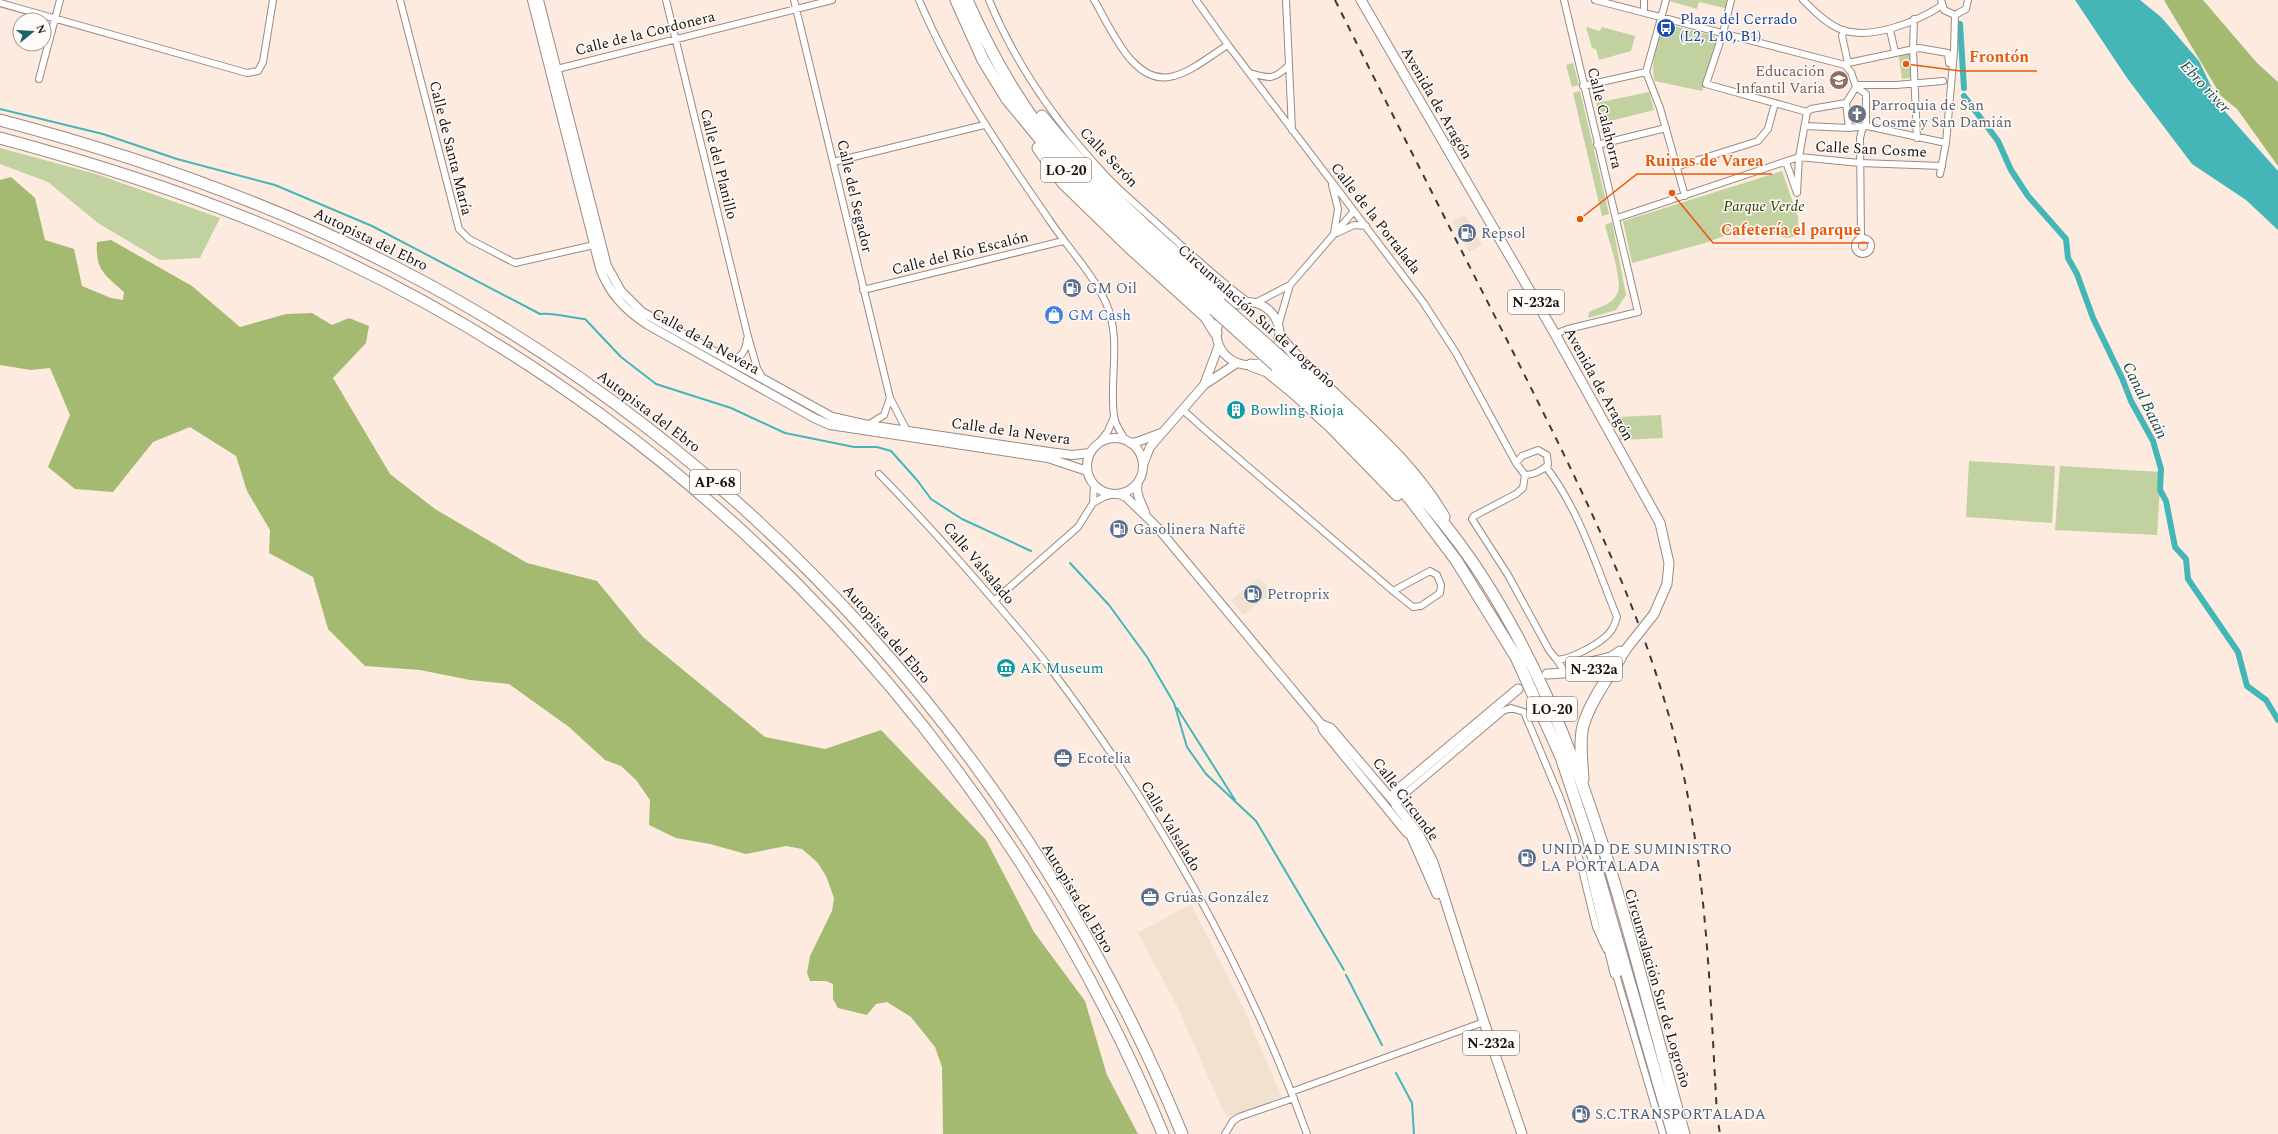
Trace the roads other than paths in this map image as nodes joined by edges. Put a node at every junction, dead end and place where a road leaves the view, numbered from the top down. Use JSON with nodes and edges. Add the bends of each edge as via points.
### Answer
{"nodes":[{"id":1,"x":60,"y":0,"type":"edge"},
{"id":2,"x":273,"y":0,"type":"edge"},
{"id":3,"x":400,"y":0,"type":"edge"},
{"id":4,"x":532,"y":0,"type":"edge"},
{"id":5,"x":539,"y":0,"type":"edge"},
{"id":6,"x":666,"y":0,"type":"edge"},
{"id":7,"x":794,"y":0,"type":"edge"},
{"id":8,"x":832,"y":0,"type":"edge"},
{"id":9,"x":919,"y":0,"type":"edge"},
{"id":10,"x":956,"y":0,"type":"edge"},
{"id":11,"x":967,"y":0,"type":"edge"},
{"id":12,"x":989,"y":0,"type":"edge"},
{"id":13,"x":1094,"y":0,"type":"edge"},
{"id":14,"x":1196,"y":0,"type":"edge"},
{"id":15,"x":1286,"y":0,"type":"edge"},
{"id":16,"x":1361,"y":0,"type":"edge"},
{"id":17,"x":1564,"y":0,"type":"edge"},
{"id":18,"x":1595,"y":0,"type":"edge"},
{"id":19,"x":1644,"y":0,"type":"edge"},
{"id":20,"x":1666,"y":0,"type":"edge"},
{"id":21,"x":1731,"y":0,"type":"edge"},
{"id":22,"x":1803,"y":0,"type":"edge"},
{"id":23,"x":1968,"y":0,"type":"edge"},
{"id":24,"x":0,"y":3,"type":"edge"},
{"id":25,"x":1941,"y":3,"type":"edge"},
{"id":26,"x":796,"y":10,"type":"junction"},
{"id":27,"x":1644,"y":12,"type":"junction"},
{"id":28,"x":1955,"y":15,"type":"junction"},
{"id":29,"x":1662,"y":18,"type":"junction"},
{"id":30,"x":54,"y":19,"type":"junction"},
{"id":31,"x":1914,"y":19,"type":"junction"},
{"id":32,"x":1844,"y":30,"type":"junction"},
{"id":33,"x":1890,"y":30,"type":"junction"},
{"id":34,"x":1723,"y":34,"type":"junction"},
{"id":35,"x":675,"y":39,"type":"junction"},
{"id":36,"x":1228,"y":45,"type":"junction"},
{"id":37,"x":1913,"y":49,"type":"junction"},
{"id":38,"x":1895,"y":52,"type":"junction"},
{"id":39,"x":996,"y":60,"type":"junction"},
{"id":40,"x":1289,"y":64,"type":"junction"},
{"id":41,"x":1846,"y":64,"type":"junction"},
{"id":42,"x":1952,"y":68,"type":"junction"},
{"id":43,"x":557,"y":69,"type":"junction"},
{"id":44,"x":1646,"y":72,"type":"junction"},
{"id":45,"x":1250,"y":73,"type":"junction"},
{"id":46,"x":39,"y":79,"type":"dead end"},
{"id":47,"x":1943,"y":81,"type":"dead end"},
{"id":48,"x":1916,"y":84,"type":"junction"},
{"id":49,"x":1583,"y":86,"type":"junction"},
{"id":50,"x":1856,"y":86,"type":"junction"},
{"id":51,"x":1007,"y":99,"type":"junction"},
{"id":52,"x":1775,"y":103,"type":"junction"},
{"id":53,"x":1846,"y":103,"type":"junction"},
{"id":54,"x":1807,"y":112,"type":"junction"},
{"id":55,"x":0,"y":120,"type":"edge"},
{"id":56,"x":984,"y":125,"type":"junction"},
{"id":57,"x":1806,"y":126,"type":"junction"},
{"id":58,"x":1863,"y":126,"type":"junction"},
{"id":59,"x":1666,"y":128,"type":"junction"},
{"id":60,"x":1849,"y":128,"type":"junction"},
{"id":61,"x":1292,"y":130,"type":"junction"},
{"id":62,"x":0,"y":138,"type":"edge"},
{"id":63,"x":1918,"y":138,"type":"junction"},
{"id":64,"x":1946,"y":143,"type":"junction"},
{"id":65,"x":1597,"y":145,"type":"junction"},
{"id":66,"x":1799,"y":157,"type":"junction"},
{"id":67,"x":833,"y":162,"type":"junction"},
{"id":68,"x":1786,"y":162,"type":"junction"},
{"id":69,"x":1860,"y":163,"type":"junction"},
{"id":70,"x":1942,"y":166,"type":"junction"},
{"id":71,"x":1676,"y":167,"type":"junction"},
{"id":72,"x":1940,"y":174,"type":"dead end"},
{"id":73,"x":1331,"y":181,"type":"junction"},
{"id":74,"x":1685,"y":196,"type":"junction"},
{"id":75,"x":1354,"y":210,"type":"junction"},
{"id":76,"x":1617,"y":218,"type":"junction"},
{"id":77,"x":1366,"y":226,"type":"junction"},
{"id":78,"x":1334,"y":234,"type":"junction"},
{"id":79,"x":1861,"y":239,"type":"dead end"},
{"id":80,"x":1063,"y":241,"type":"junction"},
{"id":81,"x":594,"y":245,"type":"junction"},
{"id":82,"x":1290,"y":285,"type":"junction"},
{"id":83,"x":863,"y":290,"type":"junction"},
{"id":84,"x":1257,"y":302,"type":"junction"},
{"id":85,"x":1239,"y":303,"type":"junction"},
{"id":86,"x":1217,"y":306,"type":"junction"},
{"id":87,"x":1219,"y":322,"type":"dead end"},
{"id":88,"x":1279,"y":323,"type":"junction"},
{"id":89,"x":747,"y":333,"type":"junction"},
{"id":90,"x":1216,"y":333,"type":"junction"},
{"id":91,"x":1555,"y":334,"type":"junction"},
{"id":92,"x":1279,"y":342,"type":"joint"},
{"id":93,"x":1219,"y":345,"type":"junction"},
{"id":94,"x":728,"y":361,"type":"junction"},
{"id":95,"x":1263,"y":362,"type":"dead end"},
{"id":96,"x":1279,"y":362,"type":"junction"},
{"id":97,"x":1237,"y":363,"type":"junction"},
{"id":98,"x":1251,"y":365,"type":"junction"},
{"id":99,"x":763,"y":380,"type":"junction"},
{"id":100,"x":1204,"y":385,"type":"junction"},
{"id":101,"x":890,"y":398,"type":"junction"},
{"id":102,"x":1183,"y":410,"type":"junction"},
{"id":103,"x":1114,"y":417,"type":"junction"},
{"id":104,"x":868,"y":425,"type":"junction"},
{"id":105,"x":906,"y":429,"type":"junction"},
{"id":106,"x":1164,"y":432,"type":"junction"},
{"id":107,"x":1128,"y":442,"type":"junction"},
{"id":108,"x":1098,"y":444,"type":"junction"},
{"id":109,"x":1090,"y":453,"type":"junction"},
{"id":110,"x":1516,"y":463,"type":"junction"},
{"id":111,"x":1142,"y":466,"type":"junction"},
{"id":112,"x":1546,"y":466,"type":"junction"},
{"id":113,"x":1087,"y":470,"type":"junction"},
{"id":114,"x":879,"y":474,"type":"dead end"},
{"id":115,"x":1525,"y":475,"type":"junction"},
{"id":116,"x":1138,"y":482,"type":"junction"},
{"id":117,"x":1094,"y":485,"type":"junction"},
{"id":118,"x":1117,"y":494,"type":"junction"},
{"id":119,"x":1093,"y":503,"type":"junction"},
{"id":120,"x":1148,"y":516,"type":"junction"},
{"id":121,"x":1459,"y":544,"type":"junction"},
{"id":122,"x":1469,"y":583,"type":"junction"},
{"id":123,"x":1393,"y":591,"type":"junction"},
{"id":124,"x":994,"y":601,"type":"junction"},
{"id":125,"x":1631,"y":643,"type":"junction"},
{"id":126,"x":1620,"y":658,"type":"junction"},
{"id":127,"x":1557,"y":660,"type":"junction"},
{"id":128,"x":1563,"y":669,"type":"junction"},
{"id":129,"x":1518,"y":690,"type":"dead end"},
{"id":130,"x":1321,"y":724,"type":"junction"},
{"id":131,"x":1357,"y":771,"type":"junction"},
{"id":132,"x":1584,"y":789,"type":"junction"},
{"id":133,"x":1394,"y":797,"type":"junction"},
{"id":134,"x":1587,"y":835,"type":"junction"},
{"id":135,"x":1411,"y":838,"type":"junction"},
{"id":136,"x":1461,"y":952,"type":"junction"},
{"id":137,"x":1616,"y":973,"type":"junction"},
{"id":138,"x":1484,"y":1022,"type":"junction"},
{"id":139,"x":1292,"y":1095,"type":"junction"},
{"id":140,"x":1163,"y":1134,"type":"edge"},
{"id":141,"x":1182,"y":1134,"type":"edge"},
{"id":142,"x":1225,"y":1134,"type":"edge"},
{"id":143,"x":1307,"y":1134,"type":"edge"},
{"id":144,"x":1522,"y":1134,"type":"edge"},
{"id":145,"x":1663,"y":1134,"type":"edge"},
{"id":146,"x":1673,"y":1134,"type":"edge"},
{"id":147,"x":1684,"y":1134,"type":"edge"}],
"edges":[{"from":1,"to":30,"type":"street"},
{"from":2,"to":30,"type":"street","via":[[263,62],[258,71],[247,73]]},
{"from":3,"to":81,"type":"street","name":"Calle de Santa María","via":[[459,229],[469,239],[515,263]]},
{"from":4,"to":81,"type":"main road","name":"Calle de la Nevera"},
{"from":5,"to":43,"type":"main road","name":"Calle de la Nevera"},
{"from":6,"to":35,"type":"street","name":"Calle del Planillo"},
{"from":7,"to":26,"type":"street","name":"Calle del Segador"},
{"from":8,"to":26,"type":"street","name":"Calle de la Cordonera"},
{"from":9,"to":56,"type":"street","via":[[957,79]]},
{"from":10,"to":51,"type":"highway","name":"Circunvalación Sur de Logroño","number":"LO-20","via":[[983,60]]},
{"from":11,"to":39,"type":"highway","name":"Circunvalación Sur de Logroño","number":"LO-20"},
{"from":12,"to":85,"type":"street","name":"Calle Serón","via":[[1001,29],[1044,101],[1068,133],[1107,177],[1221,282]]},
{"from":13,"to":36,"type":"street","via":[[1133,62],[1149,76],[1175,76]]},
{"from":14,"to":36,"type":"street","name":"Calle de la Portalada"},
{"from":15,"to":40,"type":"street"},
{"from":16,"to":91,"type":"main road","name":"Avenida de Aragón","number":"N-232a"},
{"from":17,"to":49,"type":"street","name":"Calle Calahorra"},
{"from":18,"to":27,"type":"street"},
{"from":19,"to":27,"type":"street"},
{"from":20,"to":29,"type":"street"},
{"from":21,"to":34,"type":"street"},
{"from":22,"to":32,"type":"street","via":[[1826,21]]},
{"from":23,"to":28,"type":"street","via":[[1966,9]]},
{"from":24,"to":30,"type":"street"},
{"from":25,"to":28,"type":"street","via":[[1947,12]]},
{"from":25,"to":31,"type":"street"},
{"from":26,"to":35,"type":"street","name":"Calle de la Cordonera"},
{"from":26,"to":67,"type":"street","name":"Calle del Segador"},
{"from":27,"to":29,"type":"street"},
{"from":28,"to":42,"type":"street"},
{"from":29,"to":34,"type":"street"},
{"from":29,"to":44,"type":"street"},
{"from":30,"to":46,"type":"street"},
{"from":31,"to":33,"type":"street"},
{"from":31,"to":37,"type":"street"},
{"from":32,"to":33,"type":"street"},
{"from":32,"to":41,"type":"street","via":[[1842,36]]},
{"from":33,"to":38,"type":"street"},
{"from":34,"to":41,"type":"street"},
{"from":34,"to":52,"type":"street","via":[[1706,84]]},
{"from":35,"to":43,"type":"street","name":"Calle de la Cordonera"},
{"from":35,"to":89,"type":"street","name":"Calle del Planillo"},
{"from":36,"to":45,"type":"street","name":"Calle de la Portalada"},
{"from":37,"to":38,"type":"street"},
{"from":37,"to":42,"type":"street","via":[[1948,54],[1949,65]]},
{"from":37,"to":48,"type":"street"},
{"from":38,"to":41,"type":"street"},
{"from":39,"to":85,"type":"highway","via":[[1089,170],[1174,250]]},
{"from":39,"to":86,"type":"highway","name":"Circunvalación Sur de Logroño","number":"LO-20","via":[[1062,154]]},
{"from":40,"to":45,"type":"street","via":[[1272,78]]},
{"from":40,"to":61,"type":"street"},
{"from":41,"to":50,"type":"street"},
{"from":42,"to":64,"type":"street"},
{"from":43,"to":94,"type":"main road","name":"Calle de la Nevera","via":[[599,235],[613,279],[631,303],[642,312]]},
{"from":44,"to":49,"type":"street"},
{"from":44,"to":59,"type":"street"},
{"from":45,"to":61,"type":"street","name":"Calle de la Portalada"},
{"from":47,"to":48,"type":"street"},
{"from":48,"to":50,"type":"street"},
{"from":48,"to":63,"type":"street"},
{"from":49,"to":65,"type":"street","name":"Calle Calahorra"},
{"from":50,"to":53,"type":"street"},
{"from":50,"to":58,"type":"street","via":[[1866,94],[1866,124]]},
{"from":51,"to":86,"type":"highway","name":"Circunvalación Sur de Logroño","number":"LO-20","via":[[1082,190]]},
{"from":51,"to":90,"type":"highway","via":[[1063,182],[1131,249],[1206,317]]},
{"from":52,"to":54,"type":"street"},
{"from":52,"to":71,"type":"street","via":[[1768,129],[1758,141]]},
{"from":53,"to":54,"type":"street","via":[[1811,109]]},
{"from":53,"to":60,"type":"street"},
{"from":54,"to":57,"type":"street"},
{"from":55,"to":141,"type":"highway","name":"Autopista del Ebro","number":"AP-68","via":[[87,144],[202,182],[300,221],[396,267],[476,311],[578,376],[651,430],[721,488],[789,550],[857,620],[931,707],[986,780],[1052,880],[1098,960],[1140,1040]]},
{"from":56,"to":67,"type":"street"},
{"from":56,"to":80,"type":"street"},
{"from":57,"to":60,"type":"street"},
{"from":57,"to":66,"type":"street"},
{"from":58,"to":60,"type":"street"},
{"from":58,"to":63,"type":"street"},
{"from":58,"to":69,"type":"street","via":[[1860,138]]},
{"from":59,"to":65,"type":"street"},
{"from":59,"to":71,"type":"street"},
{"from":61,"to":73,"type":"street","name":"Calle de la Portalada"},
{"from":62,"to":140,"type":"highway","name":"Autopista del Ebro","number":"AP-68","via":[[99,165],[198,199],[283,233],[387,282],[474,330],[551,379],[624,431],[696,489],[770,555],[849,638],[909,707],[964,780],[1020,862],[1079,961]]},
{"from":63,"to":64,"type":"street"},
{"from":64,"to":70,"type":"street"},
{"from":65,"to":76,"type":"street","name":"Calle Calahorra"},
{"from":66,"to":68,"type":"street"},
{"from":66,"to":68,"type":"street","via":[[1797,193]]},
{"from":66,"to":69,"type":"street","name":"Calle San Cosme"},
{"from":67,"to":83,"type":"street","name":"Calle del Segador"},
{"from":68,"to":74,"type":"street"},
{"from":69,"to":70,"type":"street","name":"Calle San Cosme"},
{"from":69,"to":79,"type":"street"},
{"from":70,"to":72,"type":"street"},
{"from":71,"to":74,"type":"street"},
{"from":73,"to":75,"type":"street","name":"Calle de la Portalada"},
{"from":73,"to":78,"type":"street","via":[[1338,209]]},
{"from":74,"to":76,"type":"street"},
{"from":75,"to":77,"type":"street","name":"Calle de la Portalada"},
{"from":75,"to":78,"type":"street"},
{"from":76,"to":91,"type":"street","name":"Calle Calahorra","via":[[1638,312]]},
{"from":77,"to":78,"type":"street","via":[[1354,225]]},
{"from":77,"to":110,"type":"street","name":"Calle de la Portalada","via":[[1442,328]]},
{"from":78,"to":82,"type":"street"},
{"from":80,"to":83,"type":"street","name":"Calle del Río Escalón"},
{"from":80,"to":103,"type":"street","via":[[1099,291],[1110,314],[1114,342]]},
{"from":81,"to":113,"type":"main road","name":"Calle de la Nevera","via":[[603,277],[609,288],[635,317],[814,418],[830,425],[1048,458]]},
{"from":82,"to":84,"type":"street"},
{"from":82,"to":88,"type":"street"},
{"from":83,"to":101,"type":"street","name":"Calle del Segador"},
{"from":84,"to":85,"type":"main road"},
{"from":84,"to":88,"type":"main road","via":[[1274,314]]},
{"from":86,"to":96,"type":"highway","name":"Circunvalación Sur de Logroño","number":"LO-20","bridge":true},
{"from":87,"to":90,"type":"main road"},
{"from":88,"to":92,"type":"main road"},
{"from":89,"to":94,"type":"street","name":"Calle del Planillo","via":[[745,352],[740,357]]},
{"from":89,"to":99,"type":"street","name":"Calle del Planillo"},
{"from":90,"to":93,"type":"main road"},
{"from":91,"to":125,"type":"main road","name":"Avenida de Aragón","number":"N-232a","bridge":true,"via":[[1660,523],[1669,563],[1667,584],[1654,614]]},
{"from":92,"to":121,"type":"highway","via":[[1365,423],[1410,470],[1435,503]]},
{"from":93,"to":97,"type":"main road","via":[[1229,359]]},
{"from":93,"to":100,"type":"main road"},
{"from":94,"to":99,"type":"main road","name":"Calle de la Nevera"},
{"from":95,"to":98,"type":"main road"},
{"from":96,"to":121,"type":"highway","name":"Circunvalación Sur de Logroño","number":"LO-20","via":[[1377,447]]},
{"from":96,"to":122,"type":"highway","name":"Circunvalación Sur de Logroño","number":"LO-20","via":[[1393,479],[1440,538]]},
{"from":97,"to":98,"type":"main road"},
{"from":97,"to":100,"type":"main road"},
{"from":98,"to":122,"type":"highway","via":[[1267,371],[1330,427],[1406,505]]},
{"from":99,"to":104,"type":"main road","name":"Calle de la Nevera","via":[[832,417]]},
{"from":100,"to":102,"type":"main road"},
{"from":101,"to":104,"type":"street","via":[[884,416]]},
{"from":101,"to":105,"type":"street","name":"Calle del Segador"},
{"from":102,"to":106,"type":"main road"},
{"from":102,"to":123,"type":"street"},
{"from":103,"to":107,"type":"street"},
{"from":103,"to":108,"type":"street"},
{"from":104,"to":105,"type":"main road","name":"Calle de la Nevera"},
{"from":105,"to":109,"type":"main road","name":"Calle de la Nevera","via":[[1072,455]]},
{"from":106,"to":107,"type":"main road","via":[[1137,442]]},
{"from":106,"to":111,"type":"main road","via":[[1150,447]]},
{"from":107,"to":108,"type":"main road","via":[[1113,439]]},
{"from":107,"to":111,"type":"main road","via":[[1138,451]]},
{"from":108,"to":109,"type":"main road"},
{"from":109,"to":113,"type":"main road"},
{"from":110,"to":112,"type":"street","via":[[1522,456],[1538,450],[1547,455]]},
{"from":110,"to":115,"type":"street","name":"Calle de la Portalada"},
{"from":111,"to":116,"type":"main road"},
{"from":112,"to":115,"type":"street","via":[[1536,473]]},
{"from":112,"to":127,"type":"street","via":[[1558,482],[1590,548],[1617,617],[1615,626],[1604,638],[1586,650]]},
{"from":113,"to":117,"type":"main road"},
{"from":114,"to":124,"type":"street","name":"Calle Valsalado","via":[[936,533]]},
{"from":115,"to":127,"type":"street","via":[[1523,488],[1516,494],[1472,519]]},
{"from":116,"to":118,"type":"main road"},
{"from":116,"to":120,"type":"main road","name":"Calle Circunde","via":[[1138,497]]},
{"from":117,"to":118,"type":"main road","via":[[1100,490]]},
{"from":117,"to":119,"type":"street"},
{"from":118,"to":119,"type":"street"},
{"from":118,"to":120,"type":"main road","name":"Calle Circunde","via":[[1126,496]]},
{"from":119,"to":124,"type":"street","via":[[1078,527],[1066,540]]},
{"from":120,"to":130,"type":"main road","name":"Calle Circunde"},
{"from":121,"to":132,"type":"highway","name":"Circunvalación Sur de Logroño","number":"LO-20","via":[[1502,610],[1523,649],[1546,695]]},
{"from":122,"to":134,"type":"highway","name":"Circunvalación Sur de Logroño","number":"LO-20","via":[[1516,657],[1532,691],[1561,757]]},
{"from":123,"to":123,"type":"street","via":[[1413,608],[1421,606],[1440,593],[1441,585],[1437,575],[1430,571]]},
{"from":124,"to":139,"type":"street","name":"Calle Valsalado","via":[[1050,667],[1108,749],[1176,856],[1237,971]]},
{"from":125,"to":126,"type":"main road","name":"Avenida de Aragón","number":"N-232a"},
{"from":125,"to":128,"type":"main road","name":"Avenida de Aragón","number":"N-232a","via":[[1611,657]]},
{"from":126,"to":128,"type":"main road","name":"Avenida de Aragón","number":"N-232a","via":[[1610,665],[1594,670],[1547,674]]},
{"from":126,"to":132,"type":"highway","via":[[1601,688],[1583,726],[1581,741]]},
{"from":127,"to":128,"type":"street"},
{"from":129,"to":133,"type":"main road"},
{"from":130,"to":131,"type":"main road","name":"Calle Circunde"},
{"from":130,"to":133,"type":"main road","name":"Calle Circunde","via":[[1331,728]]},
{"from":131,"to":133,"type":"main road","via":[[1368,778],[1384,797]]},
{"from":131,"to":135,"type":"main road","name":"Calle Circunde"},
{"from":132,"to":147,"type":"highway","name":"Circunvalación Sur de Logroño","number":"LO-20"},
{"from":133,"to":135,"type":"main road","number":"N-232a","via":[[1391,806],[1408,827]]},
{"from":133,"to":136,"type":"main road","name":"Calle Circunde","number":"N-232a","via":[[1433,862]]},
{"from":133,"to":137,"type":"street","via":[[1405,794],[1503,711],[1511,708],[1524,712],[1574,837],[1596,927]]},
{"from":134,"to":137,"type":"highway","via":[[1589,861]]},
{"from":134,"to":146,"type":"highway","name":"Circunvalación Sur de Logroño","number":"LO-20"},
{"from":135,"to":136,"type":"main road","name":"Calle Circunde","number":"N-232a","via":[[1428,869],[1455,945]]},
{"from":136,"to":138,"type":"main road","name":"Calle Circunde","number":"N-232a"},
{"from":137,"to":145,"type":"street"},
{"from":138,"to":139,"type":"street"},
{"from":138,"to":144,"type":"main road","name":"Calle Circunde","number":"N-232a"},
{"from":139,"to":142,"type":"street","via":[[1232,1121]]},
{"from":139,"to":143,"type":"street","name":"Calle Valsalado"}]}
